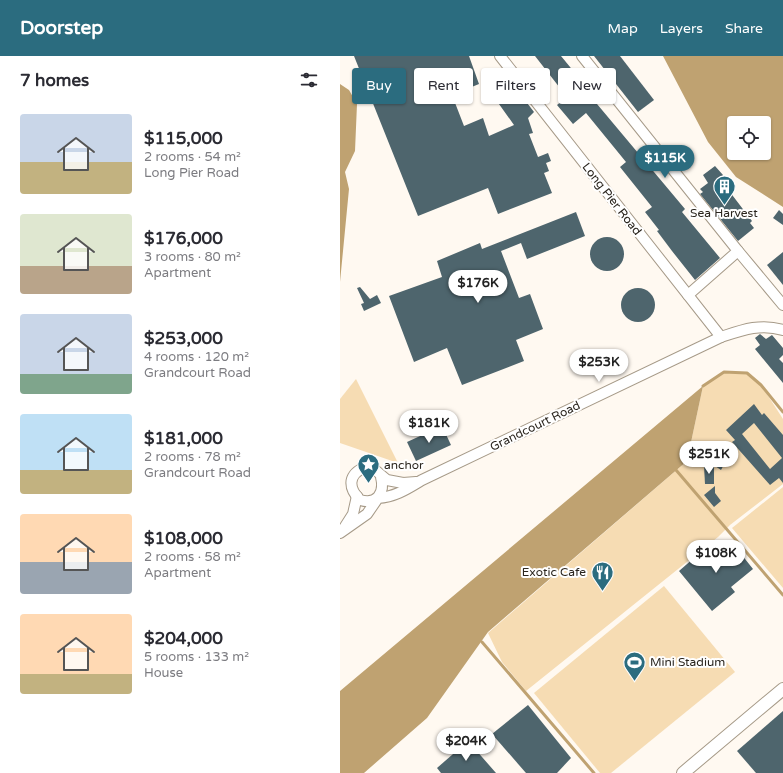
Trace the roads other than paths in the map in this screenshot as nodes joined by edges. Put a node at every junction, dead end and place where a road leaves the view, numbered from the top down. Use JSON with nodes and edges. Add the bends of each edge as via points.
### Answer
{"nodes":[{"id":1,"x":582,"y":56,"type":"edge"},
{"id":2,"x":503,"y":58,"type":"edge"},
{"id":3,"x":738,"y":251,"type":"junction"},
{"id":4,"x":688,"y":295,"type":"junction"},
{"id":5,"x":783,"y":305,"type":"edge"},
{"id":6,"x":783,"y":330,"type":"edge"},
{"id":7,"x":721,"y":337,"type":"junction"},
{"id":8,"x":382,"y":477,"type":"junction"},
{"id":9,"x":422,"y":480,"type":"junction"},
{"id":10,"x":357,"y":496,"type":"junction"},
{"id":11,"x":378,"y":498,"type":"junction"},
{"id":12,"x":340,"y":533,"type":"edge"},
{"id":13,"x":783,"y":689,"type":"edge"},
{"id":14,"x":683,"y":773,"type":"edge"}],
"edges":[{"from":1,"to":3,"type":"street"},
{"from":2,"to":4,"type":"street","name":"Long Pier Road"},
{"from":3,"to":4,"type":"street"},
{"from":3,"to":5,"type":"street"},
{"from":4,"to":7,"type":"street","name":"Long Pier Road"},
{"from":6,"to":7,"type":"street","name":"Grandcourt Road","via":[[750,327]]},
{"from":7,"to":9,"type":"street","name":"Grandcourt Road"},
{"from":8,"to":9,"type":"street","via":[[403,483]]},
{"from":8,"to":10,"type":"street","via":[[374,469],[357,471],[351,482],[353,492]]},
{"from":8,"to":11,"type":"street","via":[[383,487]]},
{"from":9,"to":11,"type":"street","via":[[398,494]]},
{"from":10,"to":11,"type":"street","via":[[367,502]]},
{"from":10,"to":12,"type":"street","via":[[352,514]]},
{"from":11,"to":12,"type":"street","via":[[366,514]]},
{"from":13,"to":14,"type":"main road"}]}
